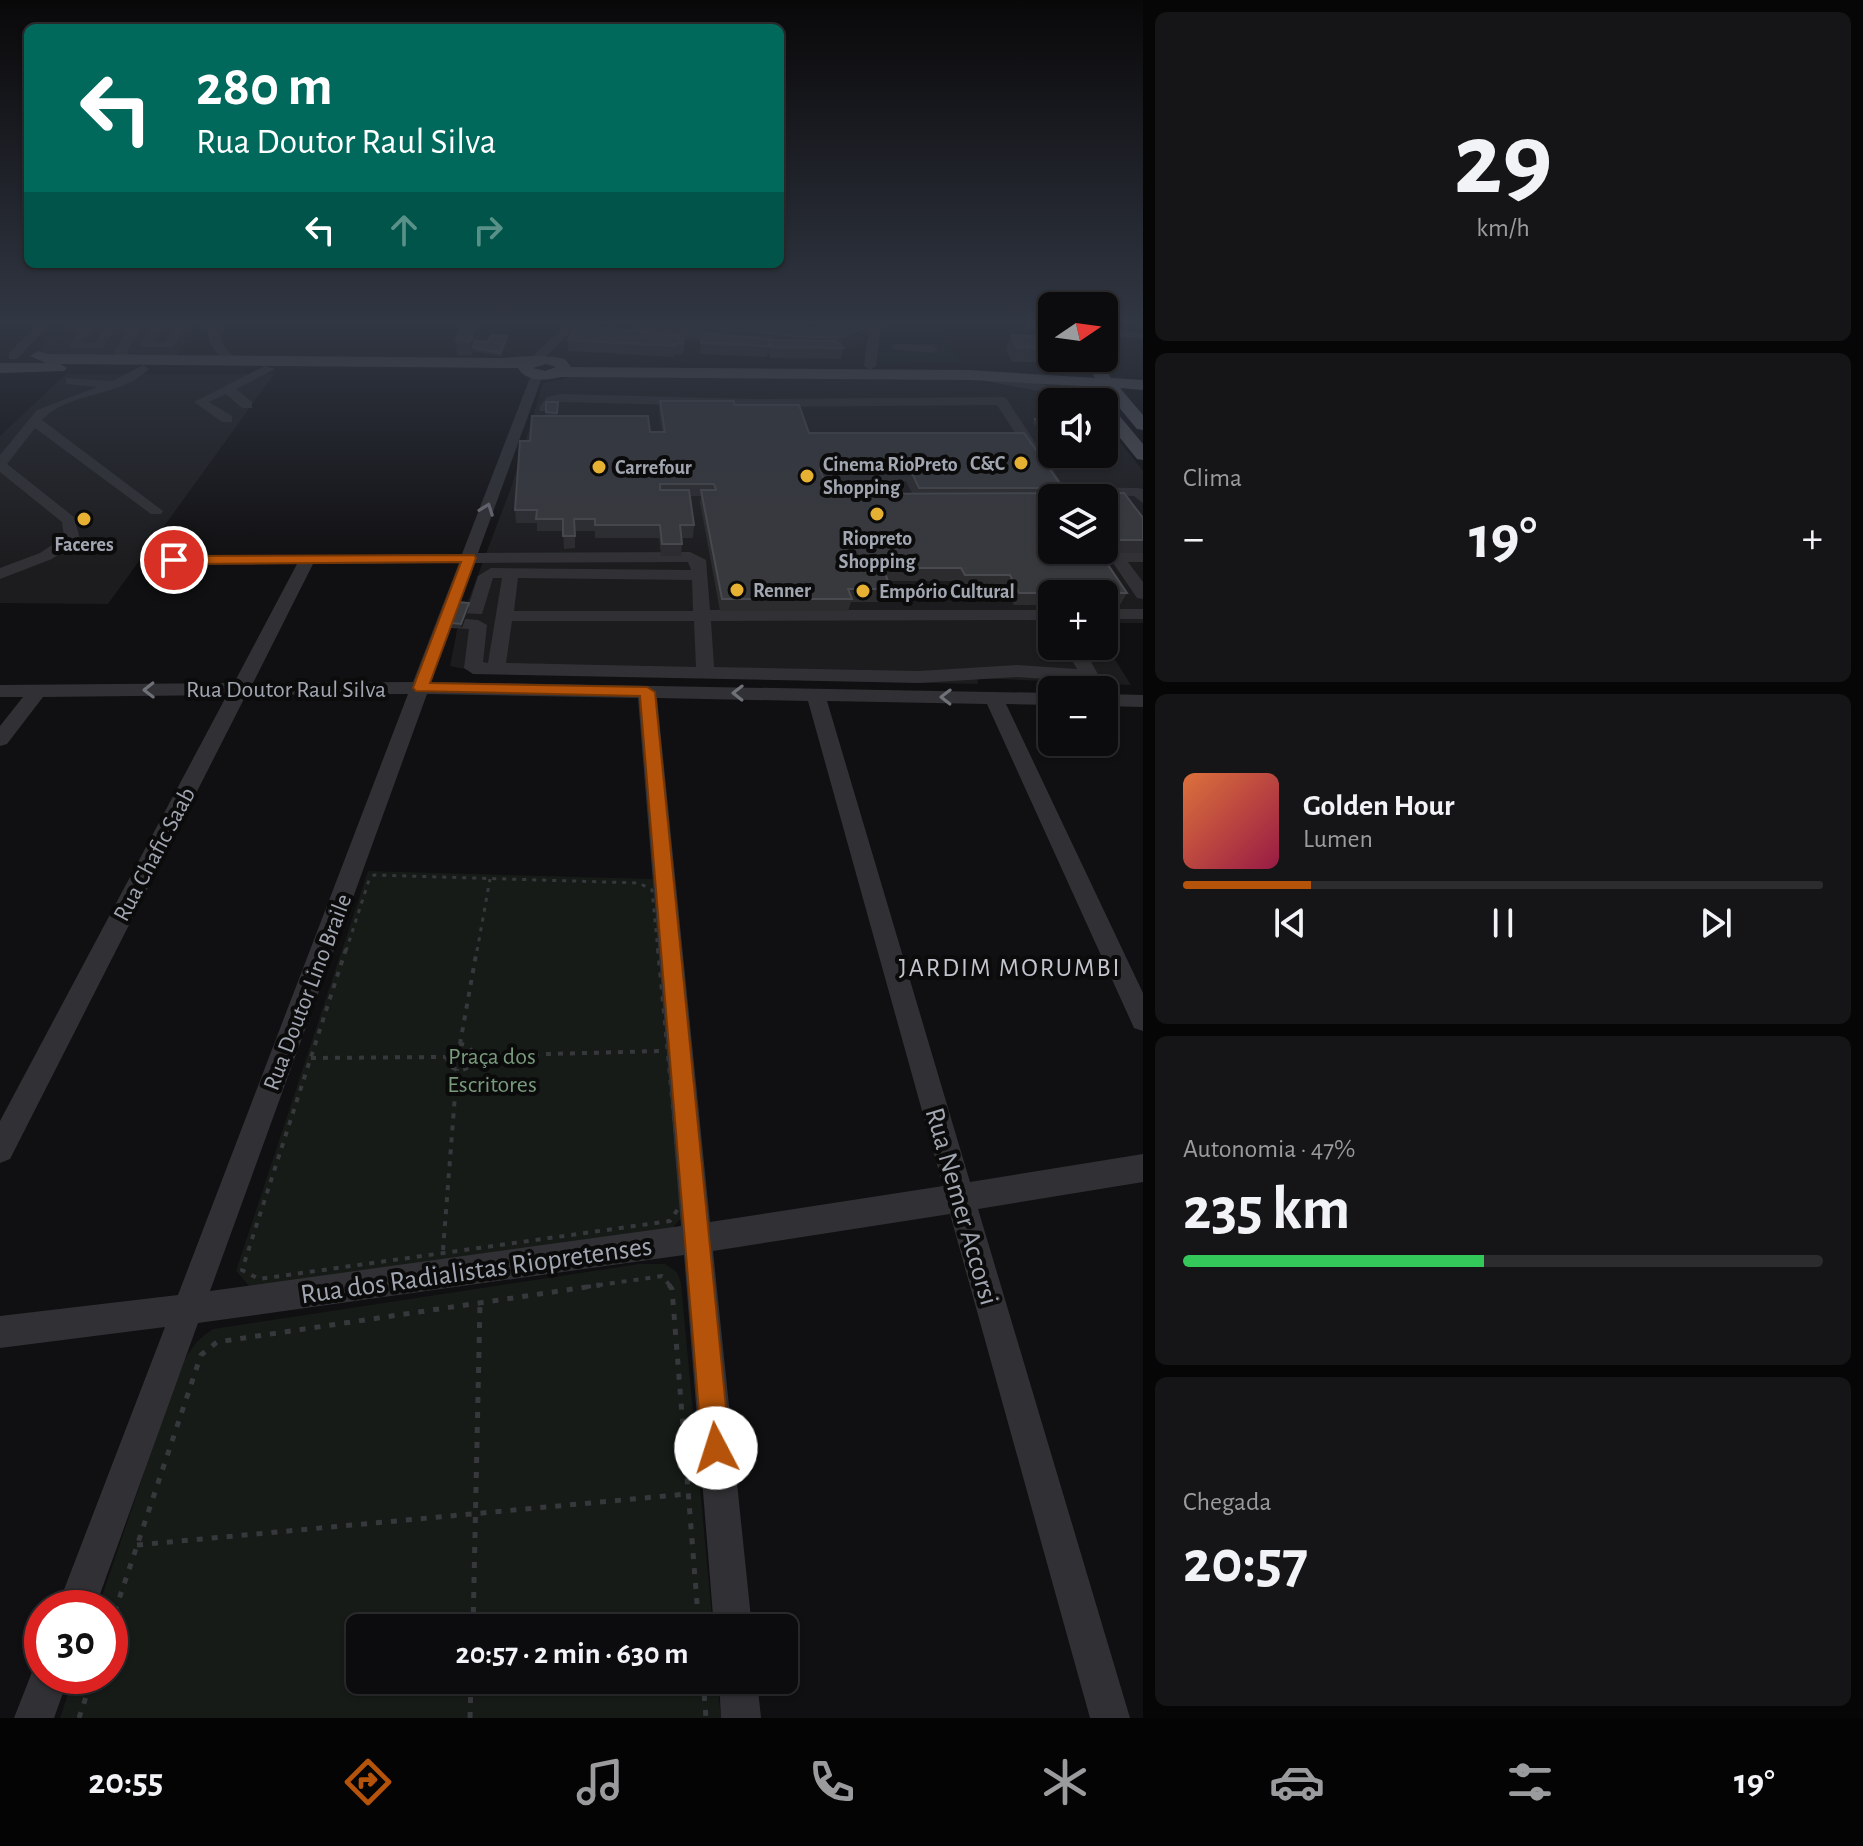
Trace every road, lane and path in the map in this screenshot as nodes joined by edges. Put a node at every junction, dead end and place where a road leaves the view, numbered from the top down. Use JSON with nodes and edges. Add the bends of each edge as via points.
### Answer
{"nodes":[{"id":1,"x":56,"y":406,"type":"edge"},
{"id":2,"x":207,"y":406,"type":"edge"},
{"id":3,"x":1006,"y":406,"type":"edge"},
{"id":4,"x":1127,"y":406,"type":"edge"},
{"id":5,"x":525,"y":407,"type":"junction"},
{"id":6,"x":545,"y":408,"type":"joint"},
{"id":7,"x":569,"y":413,"type":"edge"},
{"id":8,"x":1118,"y":417,"type":"edge"},
{"id":9,"x":227,"y":419,"type":"dead end"},
{"id":10,"x":34,"y":421,"type":"junction"},
{"id":11,"x":1141,"y":423,"type":"edge"},
{"id":12,"x":1118,"y":425,"type":"edge"},
{"id":13,"x":1028,"y":429,"type":"junction"},
{"id":14,"x":1143,"y":455,"type":"edge"},
{"id":15,"x":0,"y":465,"type":"edge"},
{"id":16,"x":7,"y":480,"type":"edge"},
{"id":17,"x":857,"y":491,"type":"edge"},
{"id":18,"x":1143,"y":499,"type":"edge"},
{"id":19,"x":1118,"y":500,"type":"edge"},
{"id":20,"x":932,"y":501,"type":"edge"},
{"id":21,"x":156,"y":511,"type":"dead end"},
{"id":22,"x":1143,"y":557,"type":"edge"},
{"id":23,"x":469,"y":558,"type":"junction"},
{"id":24,"x":308,"y":559,"type":"junction"},
{"id":25,"x":174,"y":560,"type":"dead end"},
{"id":26,"x":511,"y":573,"type":"junction"},
{"id":27,"x":0,"y":574,"type":"edge"},
{"id":28,"x":700,"y":575,"type":"junction"},
{"id":29,"x":1143,"y":594,"type":"edge"},
{"id":30,"x":481,"y":597,"type":"junction"},
{"id":31,"x":504,"y":612,"type":"junction"},
{"id":32,"x":1118,"y":614,"type":"edge"},
{"id":33,"x":1143,"y":614,"type":"edge"},
{"id":34,"x":448,"y":615,"type":"junction"},
{"id":35,"x":1038,"y":615,"type":"edge"},
{"id":36,"x":704,"y":616,"type":"junction"},
{"id":37,"x":1081,"y":660,"type":"edge"},
{"id":38,"x":496,"y":669,"type":"junction"},
{"id":39,"x":705,"y":673,"type":"junction"},
{"id":40,"x":421,"y":688,"type":"junction"},
{"id":41,"x":241,"y":689,"type":"junction"},
{"id":42,"x":0,"y":691,"type":"edge"},
{"id":43,"x":38,"y":691,"type":"junction"},
{"id":44,"x":647,"y":692,"type":"junction"},
{"id":45,"x":816,"y":695,"type":"junction"},
{"id":46,"x":994,"y":698,"type":"junction"},
{"id":47,"x":1038,"y":699,"type":"edge"},
{"id":48,"x":1118,"y":700,"type":"edge"},
{"id":49,"x":1143,"y":701,"type":"edge"},
{"id":50,"x":0,"y":739,"type":"edge"},
{"id":51,"x":490,"y":878,"type":"junction"},
{"id":52,"x":1143,"y":1020,"type":"edge"},
{"id":53,"x":460,"y":1044,"type":"junction"},
{"id":54,"x":667,"y":1051,"type":"junction"},
{"id":55,"x":474,"y":1056,"type":"junction"},
{"id":56,"x":445,"y":1057,"type":"junction"},
{"id":57,"x":311,"y":1058,"type":"junction"},
{"id":58,"x":457,"y":1069,"type":"junction"},
{"id":59,"x":0,"y":1149,"type":"edge"},
{"id":60,"x":1143,"y":1168,"type":"edge"},
{"id":61,"x":961,"y":1198,"type":"junction"},
{"id":62,"x":697,"y":1238,"type":"junction"},
{"id":63,"x":443,"y":1253,"type":"junction"},
{"id":64,"x":480,"y":1304,"type":"junction"},
{"id":65,"x":188,"y":1309,"type":"junction"},
{"id":66,"x":0,"y":1332,"type":"edge"},
{"id":67,"x":688,"y":1494,"type":"junction"},
{"id":68,"x":475,"y":1514,"type":"junction"},
{"id":69,"x":137,"y":1545,"type":"junction"},
{"id":70,"x":83,"y":1590,"type":"edge"},
{"id":71,"x":122,"y":1590,"type":"edge"},
{"id":72,"x":473,"y":1614,"type":"edge"},
{"id":73,"x":698,"y":1614,"type":"edge"},
{"id":74,"x":732,"y":1614,"type":"edge"},
{"id":75,"x":43,"y":1694,"type":"edge"},
{"id":76,"x":87,"y":1694,"type":"edge"},
{"id":77,"x":471,"y":1694,"type":"edge"},
{"id":78,"x":704,"y":1694,"type":"edge"},
{"id":79,"x":739,"y":1694,"type":"edge"},
{"id":80,"x":34,"y":1718,"type":"edge"},
{"id":81,"x":79,"y":1718,"type":"edge"},
{"id":82,"x":470,"y":1718,"type":"edge"},
{"id":83,"x":706,"y":1718,"type":"edge"},
{"id":84,"x":741,"y":1718,"type":"edge"},
{"id":85,"x":1110,"y":1718,"type":"edge"}],
"edges":[{"from":1,"to":10,"type":"street"},
{"from":2,"to":9,"type":"street"},
{"from":3,"to":13,"type":"street"},
{"from":4,"to":11,"type":"main road"},
{"from":5,"to":6,"type":"street"},
{"from":5,"to":7,"type":"street"},
{"from":23,"to":5,"type":"street","name":"Rua Doutor Lino Braile","one_way":true},
{"from":6,"to":13,"type":"street","via":[[934,410],[990,416]]},
{"from":8,"to":11,"type":"main road"},
{"from":10,"to":15,"type":"street"},
{"from":10,"to":21,"type":"street"},
{"from":12,"to":14,"type":"main road"},
{"from":13,"to":18,"type":"street","via":[[1060,491],[1138,492]]},
{"from":15,"to":16,"type":"street"},
{"from":16,"to":27,"type":"street","via":[[69,520],[72,539]]},
{"from":17,"to":20,"type":"street"},
{"from":18,"to":19,"type":"street"},
{"from":22,"to":29,"type":"street","via":[[1117,557]]},
{"from":23,"to":24,"type":"street"},
{"from":23,"to":28,"type":"street","via":[[690,557],[698,560]]},
{"from":23,"to":34,"type":"street","name":"Rua Doutor Lino Braile"},
{"from":24,"to":25,"type":"street"},
{"from":24,"to":41,"type":"street","name":"Rua Chafic Saab"},
{"from":26,"to":28,"type":"street"},
{"from":26,"to":30,"type":"street","via":[[486,576]]},
{"from":26,"to":31,"type":"street"},
{"from":28,"to":36,"type":"street"},
{"from":30,"to":31,"type":"street"},
{"from":30,"to":34,"type":"street","via":[[476,610]]},
{"from":31,"to":36,"type":"street"},
{"from":31,"to":38,"type":"street"},
{"from":32,"to":33,"type":"street"},
{"from":34,"to":38,"type":"street","via":[[478,625],[473,668]]},
{"from":34,"to":40,"type":"street","name":"Rua Doutor Lino Braile"},
{"from":35,"to":36,"type":"street"},
{"from":36,"to":39,"type":"street"},
{"from":37,"to":39,"type":"street","via":[[1090,676],[1017,671],[919,677]]},
{"from":38,"to":39,"type":"street"},
{"from":40,"to":41,"type":"street","name":"Rua Doutor Raul Silva"},
{"from":40,"to":44,"type":"street","name":"Rua Doutor Raul Silva"},
{"from":40,"to":65,"type":"street","name":"Rua Doutor Lino Braile"},
{"from":41,"to":43,"type":"street","name":"Rua Doutor Raul Silva","one_way":true},
{"from":41,"to":59,"type":"street","name":"Rua Chafic Saab"},
{"from":42,"to":43,"type":"street","name":"Rua Doutor Raul Silva"},
{"from":43,"to":50,"type":"street"},
{"from":45,"to":44,"type":"street","name":"Rua Doutor Raul Silva","one_way":true},
{"from":44,"to":62,"type":"street"},
{"from":46,"to":45,"type":"street","name":"Rua Doutor Raul Silva","one_way":true},
{"from":45,"to":61,"type":"street","name":"Rua Nemer Accorsi"},
{"from":46,"to":47,"type":"street","name":"Rua Doutor Raul Silva"},
{"from":46,"to":52,"type":"street"},
{"from":48,"to":49,"type":"street"},
{"from":51,"to":53,"type":"path"},
{"from":51,"to":54,"type":"path","via":[[639,883],[652,890]]},
{"from":51,"to":57,"type":"path","via":[[374,875],[369,880]]},
{"from":53,"to":55,"type":"path"},
{"from":53,"to":56,"type":"path"},
{"from":54,"to":55,"type":"path"},
{"from":54,"to":63,"type":"path","via":[[682,1203],[670,1221]]},
{"from":55,"to":58,"type":"path","via":[[469,1065]]},
{"from":56,"to":57,"type":"path"},
{"from":56,"to":58,"type":"path"},
{"from":57,"to":63,"type":"path","via":[[242,1270],[259,1279]]},
{"from":58,"to":63,"type":"path"},
{"from":60,"to":61,"type":"street","name":"Rua dos Radialistas Riopretenses"},
{"from":61,"to":62,"type":"street","name":"Rua dos Radialistas Riopretenses"},
{"from":61,"to":85,"type":"street","name":"Rua Nemer Accorsi"},
{"from":62,"to":65,"type":"street","name":"Rua dos Radialistas Riopretenses"},
{"from":62,"to":74,"type":"street"},
{"from":64,"to":67,"type":"path","via":[[662,1276],[672,1289]]},
{"from":64,"to":68,"type":"path"},
{"from":64,"to":69,"type":"path","via":[[217,1342],[201,1355]]},
{"from":65,"to":66,"type":"street","name":"Rua dos Radialistas Riopretenses"},
{"from":65,"to":70,"type":"street","name":"Rua Doutor Lino Braile"},
{"from":67,"to":68,"type":"path"},
{"from":67,"to":73,"type":"path"},
{"from":68,"to":69,"type":"path"},
{"from":68,"to":72,"type":"path"},
{"from":69,"to":71,"type":"path"},
{"from":75,"to":80,"type":"street"},
{"from":76,"to":81,"type":"path"},
{"from":77,"to":82,"type":"path"},
{"from":78,"to":83,"type":"path"},
{"from":79,"to":84,"type":"street"}]}
